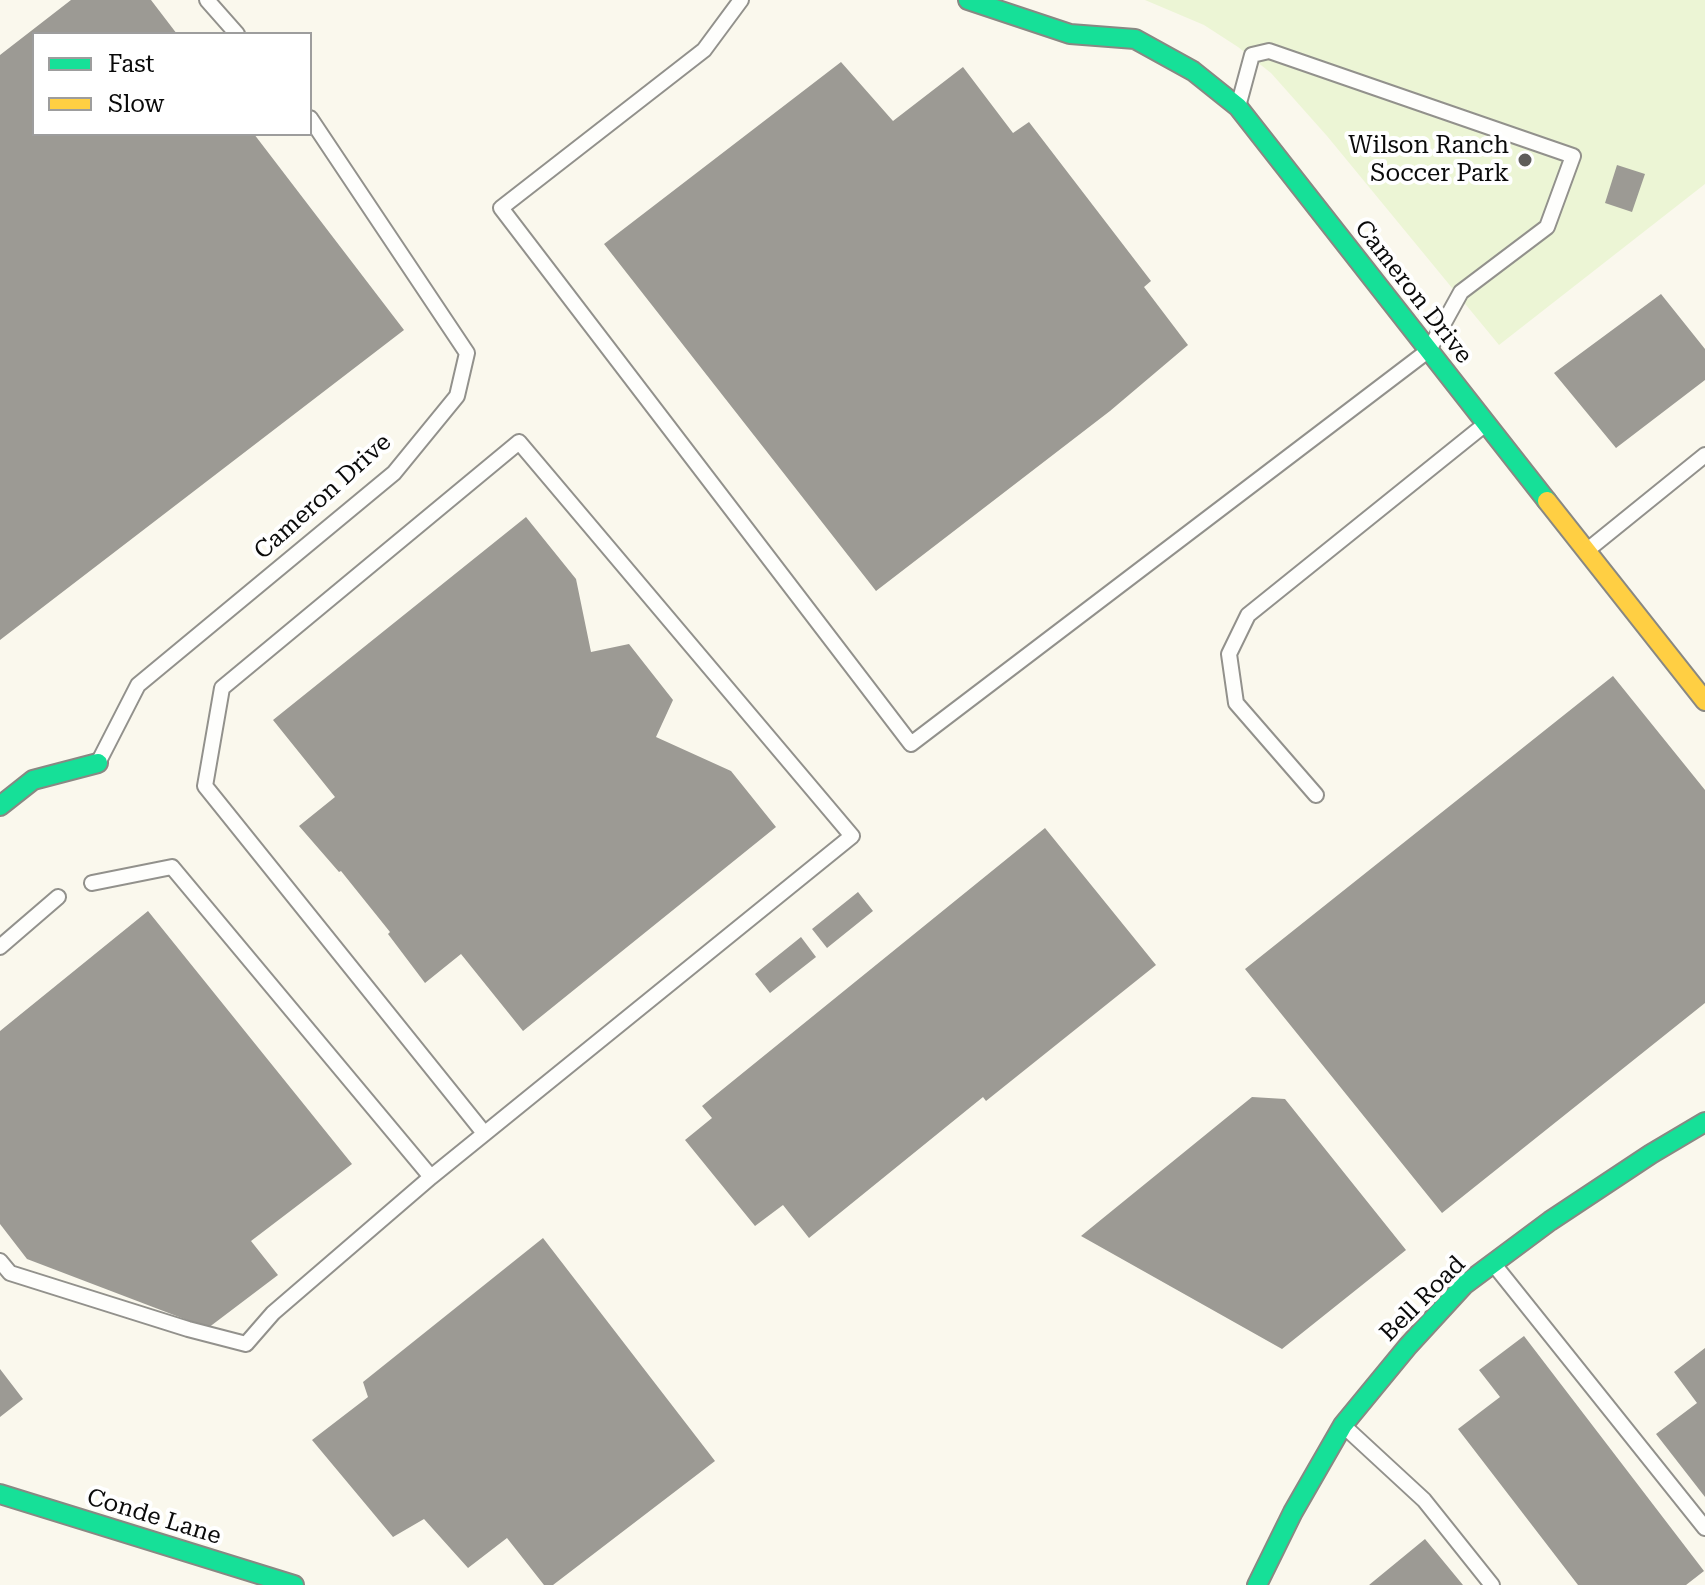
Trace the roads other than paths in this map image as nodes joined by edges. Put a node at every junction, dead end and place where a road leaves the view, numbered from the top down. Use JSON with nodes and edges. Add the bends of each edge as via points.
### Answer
{"nodes":[{"id":1,"x":207,"y":0,"type":"edge"},
{"id":2,"x":741,"y":0,"type":"edge"},
{"id":3,"x":968,"y":0,"type":"edge"},
{"id":4,"x":235,"y":32,"type":"edge"},
{"id":5,"x":1238,"y":107,"type":"junction"},
{"id":6,"x":312,"y":121,"type":"edge"},
{"id":7,"x":1429,"y":350,"type":"junction"},
{"id":8,"x":1486,"y":423,"type":"junction"},
{"id":9,"x":1705,"y":455,"type":"edge"},
{"id":10,"x":1586,"y":551,"type":"junction"},
{"id":11,"x":1705,"y":701,"type":"edge"},
{"id":12,"x":98,"y":763,"type":"joint"},
{"id":13,"x":1316,"y":795,"type":"dead end"},
{"id":14,"x":0,"y":806,"type":"edge"},
{"id":15,"x":92,"y":883,"type":"dead end"},
{"id":16,"x":58,"y":897,"type":"dead end"},
{"id":17,"x":0,"y":947,"type":"edge"},
{"id":18,"x":1705,"y":1122,"type":"edge"},
{"id":19,"x":484,"y":1133,"type":"junction"},
{"id":20,"x":431,"y":1177,"type":"junction"},
{"id":21,"x":0,"y":1261,"type":"edge"},
{"id":22,"x":1493,"y":1264,"type":"junction"},
{"id":23,"x":1343,"y":1425,"type":"junction"},
{"id":24,"x":0,"y":1494,"type":"edge"},
{"id":25,"x":1705,"y":1528,"type":"edge"},
{"id":26,"x":294,"y":1585,"type":"edge"},
{"id":27,"x":1257,"y":1585,"type":"edge"},
{"id":28,"x":1492,"y":1585,"type":"edge"}],
"edges":[{"from":1,"to":4,"type":"lane"},
{"from":2,"to":7,"type":"lane","via":[[704,50],[501,208],[911,744]]},
{"from":3,"to":5,"type":"street","name":"Cameron Drive","via":[[1070,34],[1135,39],[1193,71]]},
{"from":5,"to":7,"type":"street","name":"Cameron Drive"},
{"from":5,"to":7,"type":"lane","via":[[1252,55],[1269,51],[1573,156],[1547,227],[1461,292]]},
{"from":6,"to":12,"type":"lane","name":"Cameron Drive","via":[[467,353],[457,396],[394,473],[138,685]]},
{"from":7,"to":8,"type":"street","name":"Cameron Drive"},
{"from":8,"to":10,"type":"street","name":"Cameron Drive"},
{"from":8,"to":13,"type":"lane","via":[[1248,615],[1229,654],[1236,703]]},
{"from":9,"to":10,"type":"lane"},
{"from":10,"to":11,"type":"street","name":"Cameron Drive"},
{"from":12,"to":14,"type":"street","via":[[33,780]]},
{"from":15,"to":20,"type":"lane","via":[[172,867]]},
{"from":16,"to":17,"type":"lane"},
{"from":18,"to":22,"type":"street","name":"Bell Road","via":[[1575,1204]]},
{"from":19,"to":19,"type":"lane","via":[[852,836],[519,442],[222,688],[205,786]]},
{"from":19,"to":20,"type":"lane"},
{"from":20,"to":21,"type":"lane","via":[[273,1313],[246,1344],[10,1273]]},
{"from":22,"to":23,"type":"street","name":"Bell Road","via":[[1464,1285]]},
{"from":22,"to":25,"type":"lane"},
{"from":23,"to":27,"type":"street","name":"Bell Road"},
{"from":23,"to":28,"type":"lane","via":[[1424,1500]]},
{"from":24,"to":26,"type":"street","name":"Conde Lane"}]}
